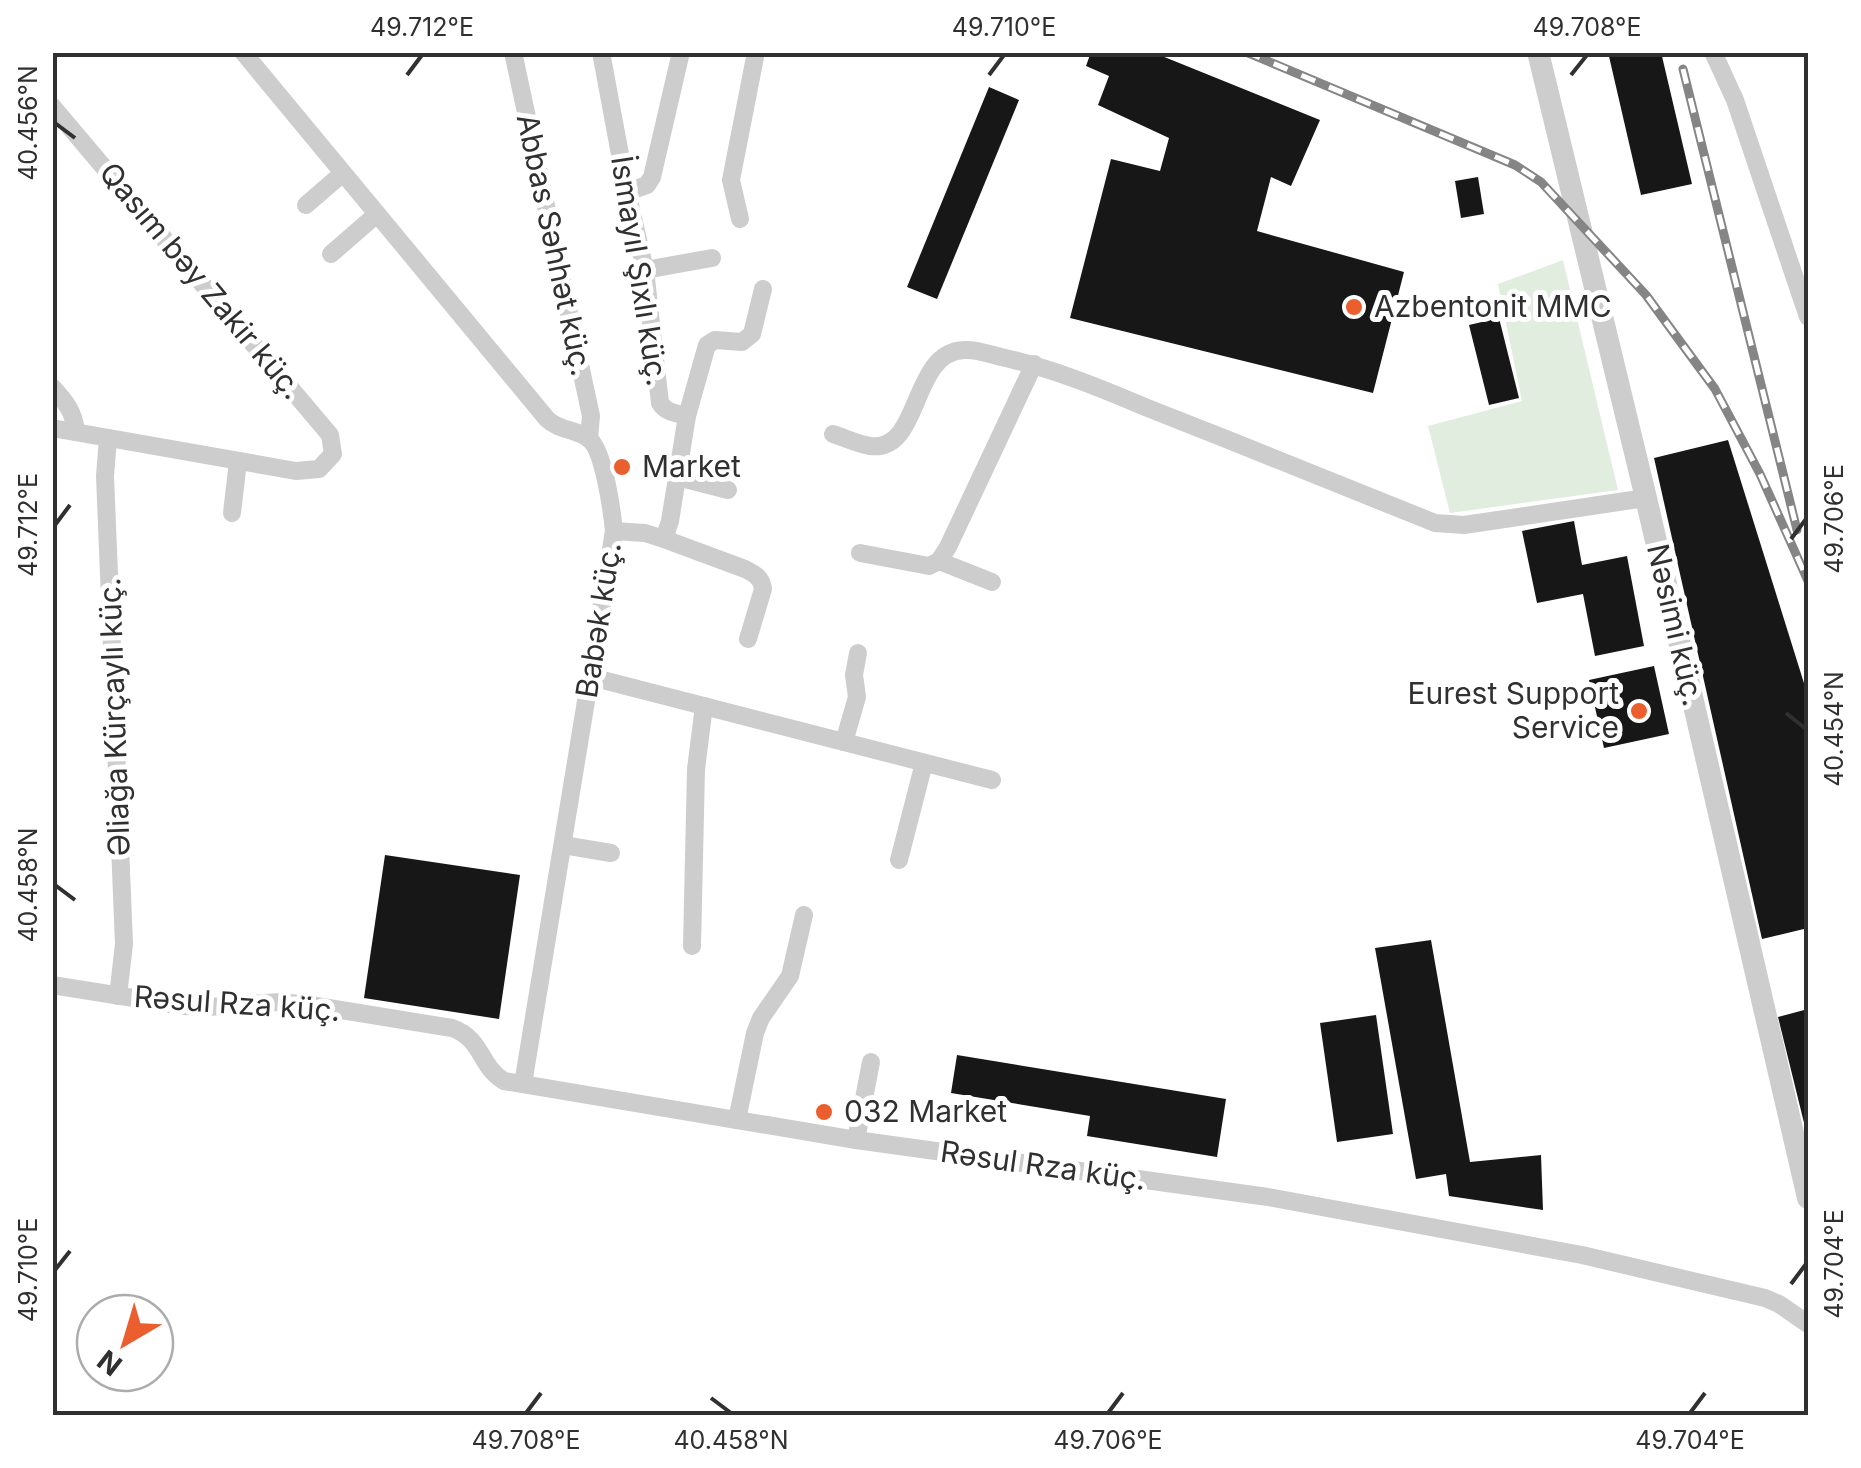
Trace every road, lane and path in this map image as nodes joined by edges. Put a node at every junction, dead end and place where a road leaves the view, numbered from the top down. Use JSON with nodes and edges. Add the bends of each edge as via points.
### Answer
{"nodes":[{"id":1,"x":243,"y":52,"type":"edge"},
{"id":2,"x":513,"y":52,"type":"edge"},
{"id":3,"x":601,"y":52,"type":"edge"},
{"id":4,"x":681,"y":52,"type":"edge"},
{"id":5,"x":756,"y":52,"type":"edge"},
{"id":6,"x":1538,"y":52,"type":"edge"},
{"id":7,"x":1713,"y":52,"type":"edge"},
{"id":8,"x":52,"y":106,"type":"edge"},
{"id":9,"x":343,"y":174,"type":"junction"},
{"id":10,"x":627,"y":192,"type":"junction"},
{"id":11,"x":306,"y":205,"type":"dead end"},
{"id":12,"x":376,"y":214,"type":"junction"},
{"id":13,"x":740,"y":219,"type":"dead end"},
{"id":14,"x":330,"y":254,"type":"dead end"},
{"id":15,"x":712,"y":258,"type":"dead end"},
{"id":16,"x":644,"y":270,"type":"junction"},
{"id":17,"x":763,"y":289,"type":"dead end"},
{"id":18,"x":1808,"y":317,"type":"edge"},
{"id":19,"x":1034,"y":364,"type":"junction"},
{"id":20,"x":52,"y":387,"type":"edge"},
{"id":21,"x":686,"y":416,"type":"junction"},
{"id":22,"x":52,"y":428,"type":"edge"},
{"id":23,"x":76,"y":432,"type":"junction"},
{"id":24,"x":834,"y":434,"type":"dead end"},
{"id":25,"x":108,"y":438,"type":"junction"},
{"id":26,"x":589,"y":438,"type":"junction"},
{"id":27,"x":238,"y":461,"type":"junction"},
{"id":28,"x":677,"y":477,"type":"junction"},
{"id":29,"x":728,"y":490,"type":"dead end"},
{"id":30,"x":1646,"y":498,"type":"junction"},
{"id":31,"x":232,"y":513,"type":"dead end"},
{"id":32,"x":614,"y":530,"type":"junction"},
{"id":33,"x":664,"y":539,"type":"junction"},
{"id":34,"x":860,"y":552,"type":"dead end"},
{"id":35,"x":939,"y":561,"type":"junction"},
{"id":36,"x":992,"y":582,"type":"dead end"},
{"id":37,"x":748,"y":639,"type":"dead end"},
{"id":38,"x":858,"y":654,"type":"dead end"},
{"id":39,"x":591,"y":677,"type":"junction"},
{"id":40,"x":704,"y":706,"type":"junction"},
{"id":41,"x":844,"y":742,"type":"junction"},
{"id":42,"x":924,"y":763,"type":"junction"},
{"id":43,"x":992,"y":780,"type":"dead end"},
{"id":44,"x":563,"y":845,"type":"junction"},
{"id":45,"x":612,"y":854,"type":"dead end"},
{"id":46,"x":899,"y":860,"type":"dead end"},
{"id":47,"x":804,"y":916,"type":"dead end"},
{"id":48,"x":692,"y":946,"type":"dead end"},
{"id":49,"x":52,"y":985,"type":"edge"},
{"id":50,"x":118,"y":996,"type":"junction"},
{"id":51,"x":872,"y":1062,"type":"dead end"},
{"id":52,"x":523,"y":1084,"type":"junction"},
{"id":53,"x":737,"y":1120,"type":"junction"},
{"id":54,"x":856,"y":1140,"type":"junction"},
{"id":55,"x":1808,"y":1198,"type":"edge"},
{"id":56,"x":1808,"y":1324,"type":"edge"}],
"edges":[{"from":1,"to":9,"type":"street"},
{"from":2,"to":26,"type":"street","name":"Abbas Səhhət küç.","via":[[591,416]]},
{"from":3,"to":10,"type":"street","name":"İsmayıl Şıxlı küç."},
{"from":4,"to":10,"type":"street","via":[[652,177]]},
{"from":5,"to":13,"type":"street","via":[[731,180]]},
{"from":6,"to":30,"type":"street","name":"Nəsimi küç."},
{"from":7,"to":18,"type":"street"},
{"from":8,"to":27,"type":"street","name":"Qasım bəy Zakir küç.","via":[[330,435],[332,454],[309,472]]},
{"from":9,"to":11,"type":"street"},
{"from":9,"to":12,"type":"street"},
{"from":10,"to":16,"type":"street","name":"İsmayıl Şıxlı küç."},
{"from":12,"to":14,"type":"street"},
{"from":12,"to":26,"type":"street","via":[[546,419]]},
{"from":15,"to":16,"type":"street"},
{"from":16,"to":21,"type":"street","name":"İsmayıl Şıxlı küç.","via":[[660,402],[664,410]]},
{"from":17,"to":21,"type":"street","via":[[752,334],[742,342],[707,345]]},
{"from":19,"to":24,"type":"street","via":[[978,351],[951,353],[932,367],[895,438],[870,446]]},
{"from":19,"to":30,"type":"street","via":[[1435,523],[1464,525]]},
{"from":19,"to":35,"type":"street"},
{"from":20,"to":23,"type":"street","via":[[75,417]]},
{"from":21,"to":28,"type":"street","name":"İsmayıl Şıxlı küç."},
{"from":22,"to":23,"type":"street"},
{"from":23,"to":25,"type":"street"},
{"from":25,"to":27,"type":"street"},
{"from":25,"to":50,"type":"street","name":"Əliağa Kürçaylı küç.","via":[[124,944]]},
{"from":26,"to":32,"type":"street","name":"Babək küç."},
{"from":27,"to":31,"type":"street"},
{"from":28,"to":29,"type":"street"},
{"from":28,"to":33,"type":"street","name":"İsmayıl Şıxlı küç."},
{"from":30,"to":55,"type":"street","name":"Nəsimi küç."},
{"from":32,"to":33,"type":"street"},
{"from":32,"to":39,"type":"street","name":"Babək küç."},
{"from":33,"to":37,"type":"street","via":[[762,582]]},
{"from":34,"to":35,"type":"street","via":[[929,566]]},
{"from":35,"to":36,"type":"street"},
{"from":38,"to":41,"type":"street","via":[[858,697]]},
{"from":39,"to":40,"type":"street"},
{"from":39,"to":44,"type":"street","name":"Babək küç."},
{"from":40,"to":41,"type":"street"},
{"from":40,"to":48,"type":"street"},
{"from":41,"to":42,"type":"street"},
{"from":42,"to":43,"type":"street"},
{"from":42,"to":46,"type":"street"},
{"from":44,"to":45,"type":"street"},
{"from":44,"to":52,"type":"street","name":"Babək küç."},
{"from":47,"to":53,"type":"street","via":[[790,976],[760,1018]]},
{"from":49,"to":50,"type":"street","name":"Rəsul Rza küç."},
{"from":50,"to":52,"type":"street","name":"Rəsul Rza küç.","via":[[208,1007],[310,1004],[452,1028],[473,1040],[492,1074]]},
{"from":51,"to":54,"type":"street"},
{"from":52,"to":53,"type":"street","name":"Rəsul Rza küç."},
{"from":53,"to":54,"type":"street","name":"Rəsul Rza küç."},
{"from":54,"to":56,"type":"street","name":"Rəsul Rza küç.","via":[[1268,1197],[1582,1255],[1765,1298]]}]}
